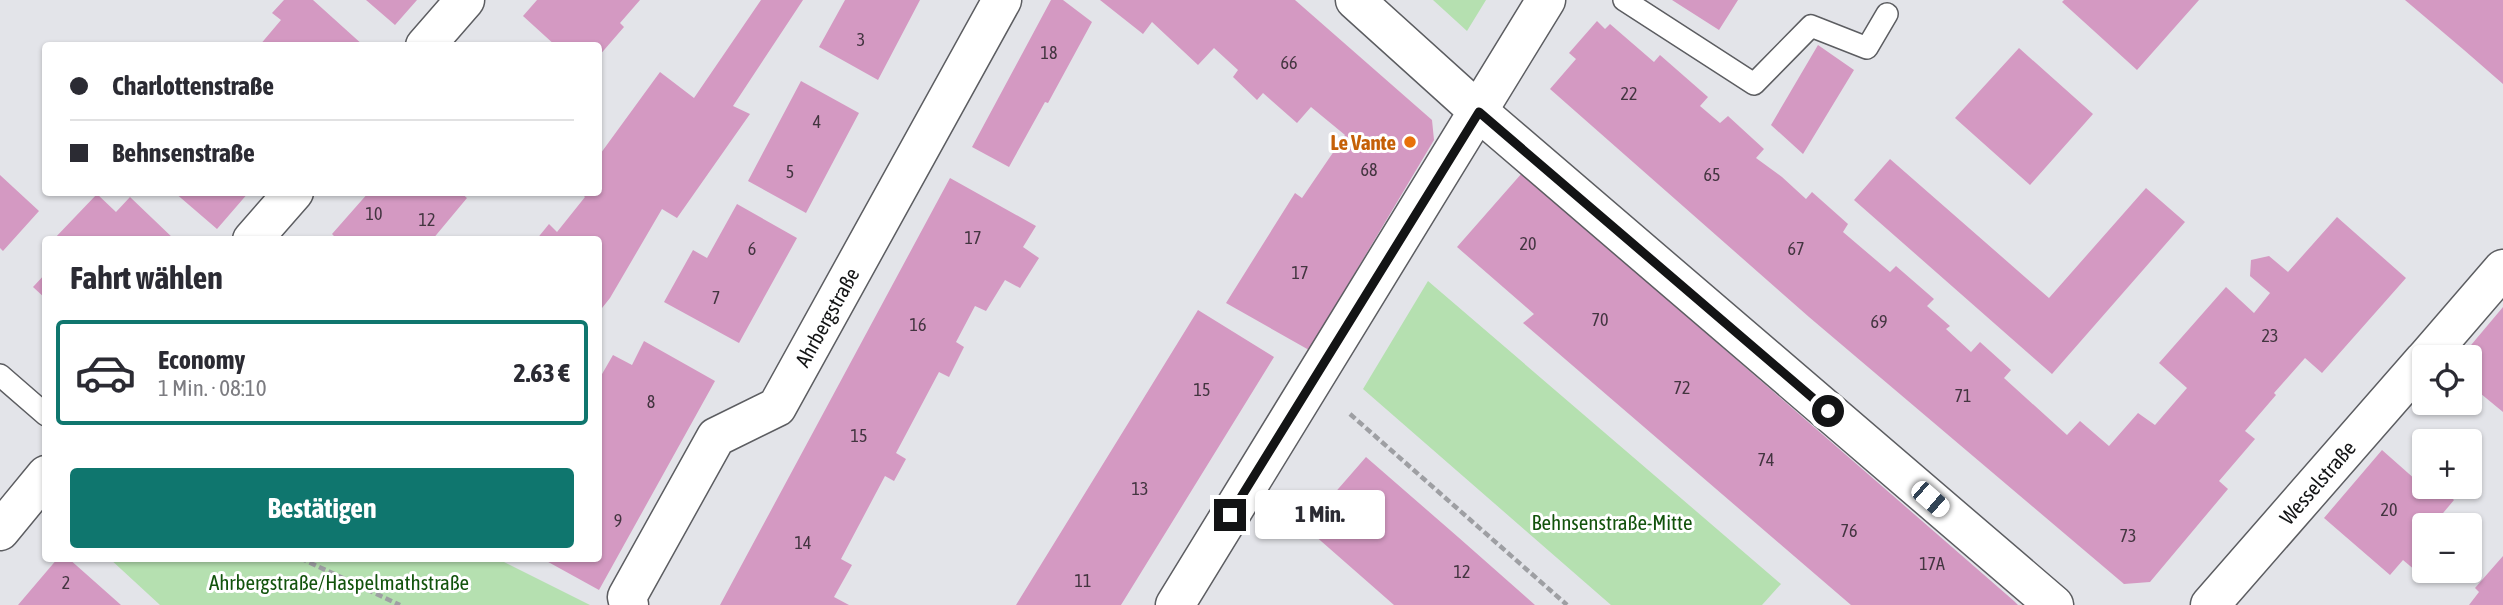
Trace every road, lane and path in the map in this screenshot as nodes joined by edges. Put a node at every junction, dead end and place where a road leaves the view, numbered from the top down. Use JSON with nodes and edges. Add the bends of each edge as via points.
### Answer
{"nodes":[{"id":1,"x":465,"y":0,"type":"edge"},
{"id":2,"x":1002,"y":0,"type":"edge"},
{"id":3,"x":1355,"y":0,"type":"edge"},
{"id":4,"x":1546,"y":0,"type":"edge"},
{"id":5,"x":1624,"y":0,"type":"edge"},
{"id":6,"x":1887,"y":14,"type":"dead end"},
{"id":7,"x":428,"y":42,"type":"edge"},
{"id":8,"x":1479,"y":112,"type":"junction"},
{"id":9,"x":290,"y":196,"type":"edge"},
{"id":10,"x":256,"y":236,"type":"edge"},
{"id":11,"x":2503,"y":269,"type":"edge"},
{"id":12,"x":2437,"y":345,"type":"edge"},
{"id":13,"x":2412,"y":374,"type":"edge"},
{"id":14,"x":0,"y":375,"type":"edge"},
{"id":15,"x":1313,"y":381,"type":"junction"},
{"id":16,"x":42,"y":412,"type":"edge"},
{"id":17,"x":42,"y":480,"type":"edge"},
{"id":18,"x":0,"y":531,"type":"edge"},
{"id":19,"x":309,"y":562,"type":"edge"},
{"id":20,"x":400,"y":605,"type":"edge"},
{"id":21,"x":629,"y":605,"type":"edge"},
{"id":22,"x":1175,"y":605,"type":"edge"},
{"id":23,"x":1567,"y":605,"type":"edge"},
{"id":24,"x":2054,"y":605,"type":"edge"},
{"id":25,"x":2210,"y":605,"type":"edge"}],
"edges":[{"from":1,"to":7,"type":"street"},
{"from":2,"to":21,"type":"street","name":"Ahrbergstraße","via":[[777,407],[716,437],[627,597]]},
{"from":3,"to":8,"type":"street"},
{"from":4,"to":8,"type":"street"},
{"from":5,"to":6,"type":"lane","via":[[1754,84],[1811,26],[1867,48]]},
{"from":8,"to":15,"type":"street"},
{"from":8,"to":24,"type":"street"},
{"from":9,"to":10,"type":"street"},
{"from":11,"to":12,"type":"street","name":"Wesselstraße"},
{"from":13,"to":25,"type":"street","name":"Wesselstraße"},
{"from":14,"to":16,"type":"lane"},
{"from":15,"to":22,"type":"street"},
{"from":15,"to":23,"type":"path"},
{"from":17,"to":18,"type":"street"},
{"from":19,"to":20,"type":"path"}]}
